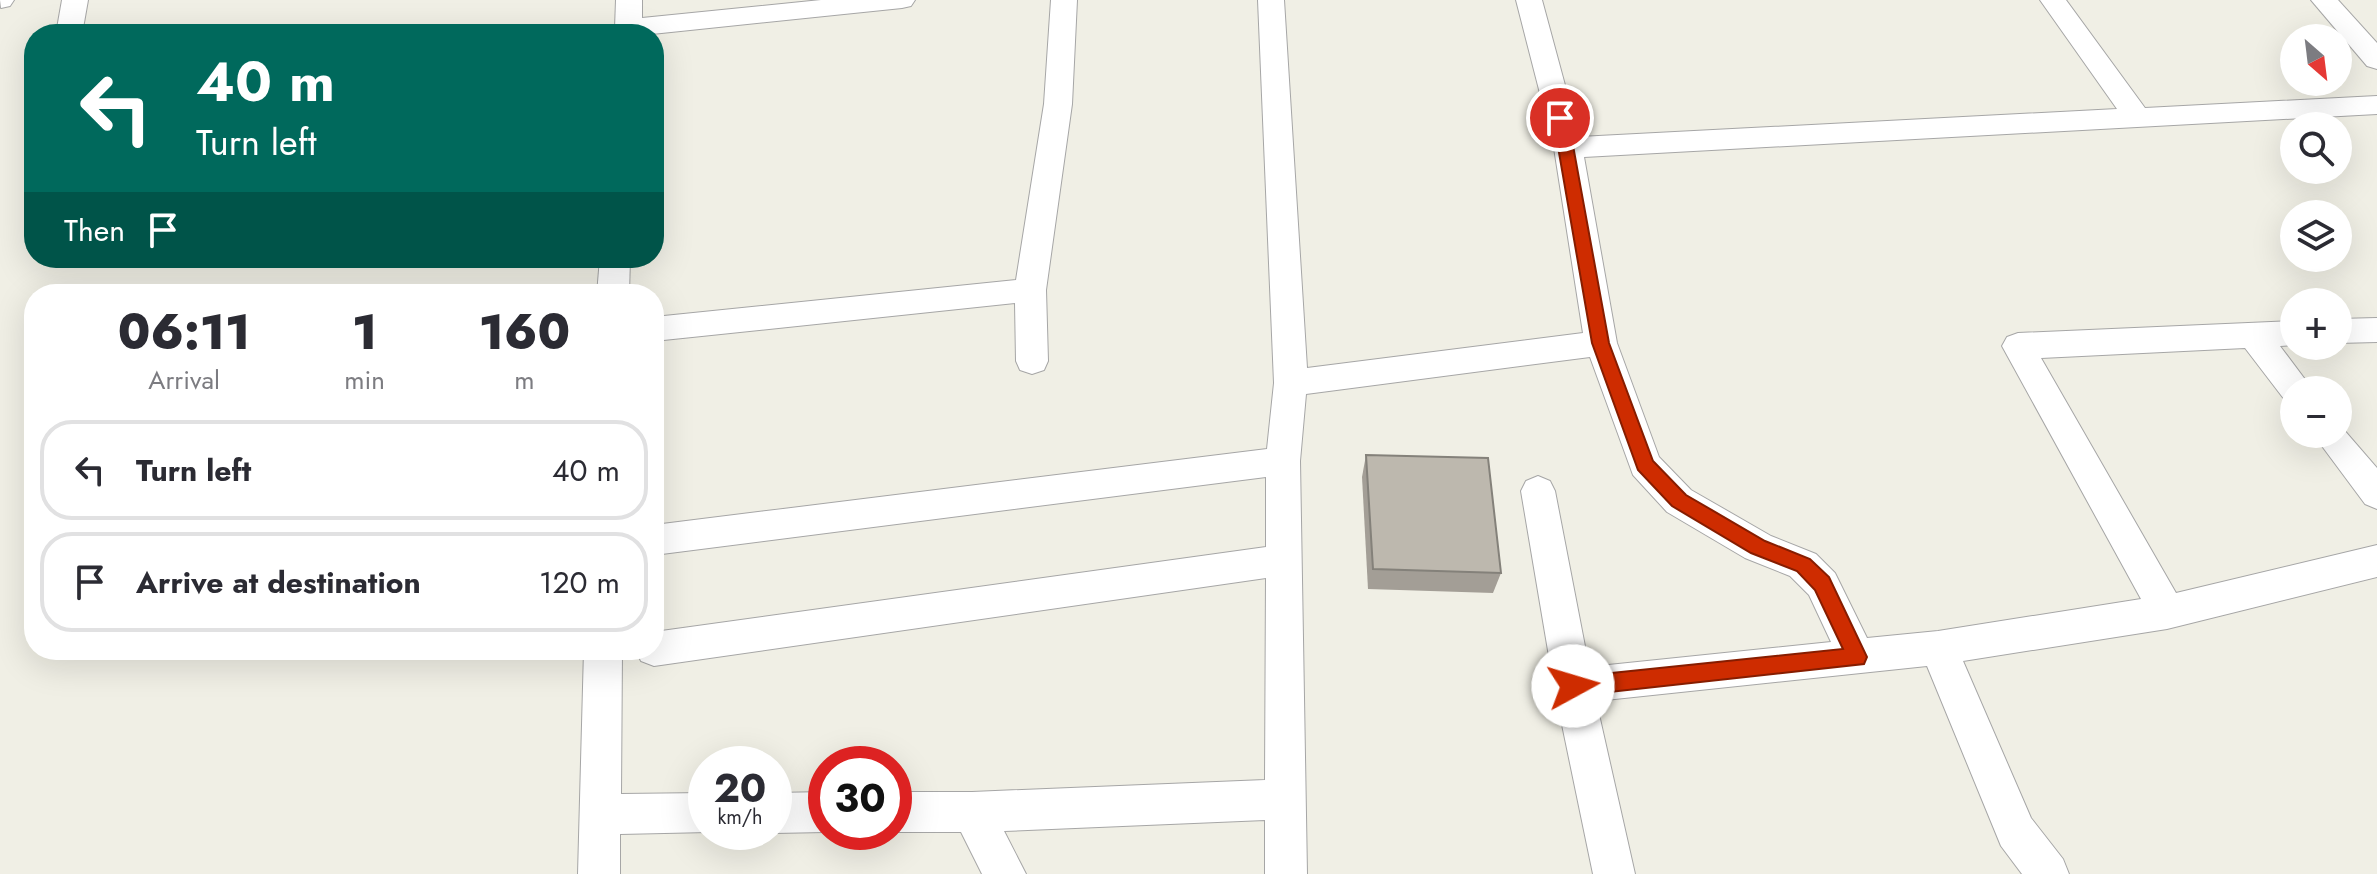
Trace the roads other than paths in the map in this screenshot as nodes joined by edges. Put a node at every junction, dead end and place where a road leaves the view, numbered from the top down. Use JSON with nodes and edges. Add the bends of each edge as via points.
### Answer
{"nodes":[{"id":1,"x":75,"y":0,"type":"edge"},
{"id":2,"x":629,"y":0,"type":"edge"},
{"id":3,"x":902,"y":0,"type":"edge"},
{"id":4,"x":1064,"y":0,"type":"edge"},
{"id":5,"x":1271,"y":0,"type":"edge"},
{"id":6,"x":1529,"y":0,"type":"edge"},
{"id":7,"x":2053,"y":0,"type":"edge"},
{"id":8,"x":2324,"y":0,"type":"edge"},
{"id":9,"x":71,"y":24,"type":"edge"},
{"id":10,"x":628,"y":24,"type":"edge"},
{"id":11,"x":664,"y":27,"type":"edge"},
{"id":12,"x":2377,"y":60,"type":"edge"},
{"id":13,"x":2377,"y":105,"type":"edge"},
{"id":14,"x":2138,"y":118,"type":"junction"},
{"id":15,"x":1568,"y":148,"type":"junction"},
{"id":16,"x":1030,"y":290,"type":"junction"},
{"id":17,"x":664,"y":328,"type":"edge"},
{"id":18,"x":2377,"y":330,"type":"edge"},
{"id":19,"x":2352,"y":331,"type":"edge"},
{"id":20,"x":2280,"y":334,"type":"edge"},
{"id":21,"x":2253,"y":335,"type":"junction"},
{"id":22,"x":1032,"y":361,"type":"dead end"},
{"id":23,"x":1608,"y":363,"type":"junction"},
{"id":24,"x":2285,"y":376,"type":"edge"},
{"id":25,"x":1291,"y":383,"type":"junction"},
{"id":26,"x":2341,"y":448,"type":"edge"},
{"id":27,"x":1283,"y":461,"type":"junction"},
{"id":28,"x":1538,"y":491,"type":"dead end"},
{"id":29,"x":2377,"y":494,"type":"edge"},
{"id":30,"x":664,"y":539,"type":"edge"},
{"id":31,"x":1284,"y":560,"type":"junction"},
{"id":32,"x":2377,"y":561,"type":"edge"},
{"id":33,"x":2167,"y":612,"type":"junction"},
{"id":34,"x":664,"y":648,"type":"edge"},
{"id":35,"x":1938,"y":648,"type":"junction"},
{"id":36,"x":1857,"y":657,"type":"junction"},
{"id":37,"x":603,"y":660,"type":"edge"},
{"id":38,"x":1573,"y":686,"type":"junction"},
{"id":39,"x":1286,"y":799,"type":"junction"},
{"id":40,"x":912,"y":812,"type":"edge"},
{"id":41,"x":972,"y":812,"type":"junction"},
{"id":42,"x":688,"y":813,"type":"edge"},
{"id":43,"x":600,"y":814,"type":"junction"},
{"id":44,"x":599,"y":874,"type":"edge"},
{"id":45,"x":1005,"y":874,"type":"edge"},
{"id":46,"x":1286,"y":874,"type":"edge"},
{"id":47,"x":1614,"y":874,"type":"edge"},
{"id":48,"x":2048,"y":874,"type":"edge"}],
"edges":[{"from":1,"to":9,"type":"street"},
{"from":2,"to":10,"type":"street"},
{"from":3,"to":11,"type":"street"},
{"from":4,"to":16,"type":"street","via":[[1058,104]]},
{"from":5,"to":25,"type":"street"},
{"from":6,"to":15,"type":"street"},
{"from":7,"to":14,"type":"street"},
{"from":8,"to":12,"type":"street"},
{"from":13,"to":14,"type":"street"},
{"from":14,"to":15,"type":"street"},
{"from":15,"to":23,"type":"street"},
{"from":16,"to":17,"type":"street"},
{"from":16,"to":22,"type":"street"},
{"from":18,"to":19,"type":"street"},
{"from":20,"to":21,"type":"street"},
{"from":21,"to":24,"type":"street"},
{"from":21,"to":33,"type":"street","via":[[2018,346]]},
{"from":23,"to":25,"type":"street"},
{"from":23,"to":36,"type":"street","via":[[1645,465],[1679,501],[1758,547],[1803,565],[1822,584]]},
{"from":25,"to":27,"type":"street"},
{"from":26,"to":29,"type":"street"},
{"from":27,"to":30,"type":"street"},
{"from":27,"to":31,"type":"street"},
{"from":28,"to":38,"type":"street"},
{"from":31,"to":34,"type":"street"},
{"from":31,"to":39,"type":"street"},
{"from":32,"to":33,"type":"street"},
{"from":33,"to":35,"type":"street"},
{"from":35,"to":36,"type":"street"},
{"from":35,"to":48,"type":"street","via":[[2016,832]]},
{"from":36,"to":38,"type":"street"},
{"from":37,"to":43,"type":"street"},
{"from":38,"to":47,"type":"street"},
{"from":39,"to":41,"type":"street"},
{"from":39,"to":46,"type":"street"},
{"from":40,"to":41,"type":"street"},
{"from":41,"to":45,"type":"street"},
{"from":42,"to":43,"type":"street"},
{"from":43,"to":44,"type":"street"}]}
